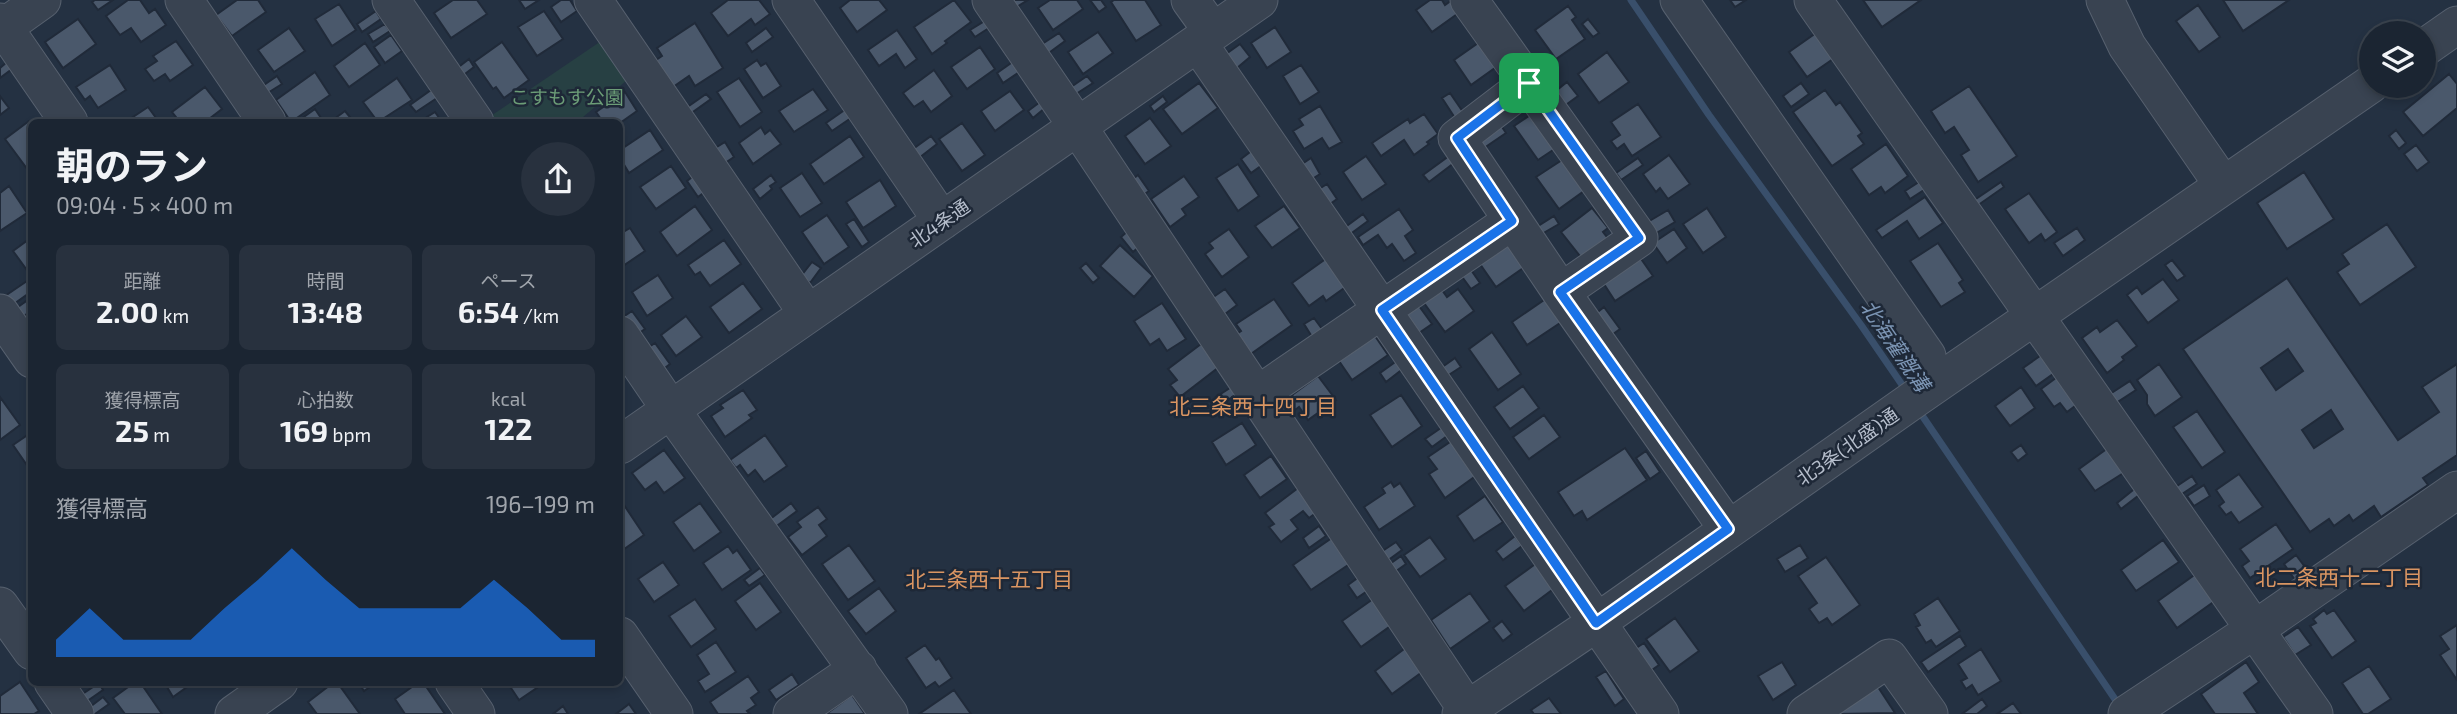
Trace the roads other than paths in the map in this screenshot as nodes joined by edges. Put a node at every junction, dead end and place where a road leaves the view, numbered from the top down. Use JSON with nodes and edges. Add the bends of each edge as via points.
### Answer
{"nodes":[{"id":1,"x":42,"y":0,"type":"edge"},
{"id":2,"x":184,"y":0,"type":"edge"},
{"id":3,"x":391,"y":0,"type":"edge"},
{"id":4,"x":593,"y":0,"type":"edge"},
{"id":5,"x":791,"y":0,"type":"edge"},
{"id":6,"x":991,"y":0,"type":"edge"},
{"id":7,"x":1190,"y":0,"type":"edge"},
{"id":8,"x":1258,"y":0,"type":"edge"},
{"id":9,"x":1469,"y":0,"type":"edge"},
{"id":10,"x":1679,"y":0,"type":"edge"},
{"id":11,"x":1813,"y":0,"type":"edge"},
{"id":12,"x":2105,"y":0,"type":"edge"},
{"id":13,"x":2457,"y":25,"type":"edge"},
{"id":14,"x":1,"y":26,"type":"edge"},
{"id":15,"x":1205,"y":37,"type":"junction"},
{"id":16,"x":2436,"y":40,"type":"edge"},
{"id":17,"x":1529,"y":83,"type":"junction"},
{"id":18,"x":2359,"y":92,"type":"edge"},
{"id":19,"x":67,"y":119,"type":"edge"},
{"id":20,"x":265,"y":119,"type":"edge"},
{"id":21,"x":472,"y":119,"type":"edge"},
{"id":22,"x":1077,"y":126,"type":"junction"},
{"id":23,"x":2223,"y":185,"type":"junction"},
{"id":24,"x":942,"y":221,"type":"junction"},
{"id":25,"x":1512,"y":221,"type":"junction"},
{"id":26,"x":1560,"y":292,"type":"junction"},
{"id":27,"x":1382,"y":310,"type":"junction"},
{"id":28,"x":0,"y":313,"type":"edge"},
{"id":29,"x":808,"y":314,"type":"junction"},
{"id":30,"x":2035,"y":316,"type":"junction"},
{"id":31,"x":623,"y":339,"type":"edge"},
{"id":32,"x":28,"y":353,"type":"edge"},
{"id":33,"x":1927,"y":356,"type":"dead end"},
{"id":34,"x":1256,"y":396,"type":"junction"},
{"id":35,"x":671,"y":410,"type":"junction"},
{"id":36,"x":623,"y":443,"type":"edge"},
{"id":37,"x":2457,"y":490,"type":"edge"},
{"id":38,"x":1728,"y":529,"type":"junction"},
{"id":39,"x":0,"y":606,"type":"edge"},
{"id":40,"x":1596,"y":623,"type":"junction"},
{"id":41,"x":2254,"y":630,"type":"junction"},
{"id":42,"x":623,"y":640,"type":"edge"},
{"id":43,"x":28,"y":646,"type":"edge"},
{"id":44,"x":858,"y":669,"type":"junction"},
{"id":45,"x":56,"y":686,"type":"edge"},
{"id":46,"x":457,"y":686,"type":"edge"},
{"id":47,"x":269,"y":693,"type":"edge"},
{"id":48,"x":2133,"y":710,"type":"edge"},
{"id":49,"x":1466,"y":713,"type":"edge"},
{"id":50,"x":75,"y":714,"type":"edge"},
{"id":51,"x":234,"y":714,"type":"edge"},
{"id":52,"x":476,"y":714,"type":"edge"},
{"id":53,"x":674,"y":714,"type":"edge"},
{"id":54,"x":792,"y":714,"type":"edge"},
{"id":55,"x":889,"y":714,"type":"edge"},
{"id":56,"x":1660,"y":714,"type":"edge"},
{"id":57,"x":1806,"y":714,"type":"edge"},
{"id":58,"x":1929,"y":714,"type":"edge"},
{"id":59,"x":2314,"y":714,"type":"edge"}],
"edges":[{"from":1,"to":14,"type":"street"},
{"from":2,"to":20,"type":"street"},
{"from":3,"to":21,"type":"street"},
{"from":4,"to":29,"type":"street"},
{"from":5,"to":24,"type":"street"},
{"from":6,"to":22,"type":"street"},
{"from":7,"to":15,"type":"street"},
{"from":8,"to":15,"type":"street","name":"北4条通"},
{"from":9,"to":17,"type":"street"},
{"from":10,"to":33,"type":"street"},
{"from":11,"to":30,"type":"street"},
{"from":12,"to":23,"type":"street","via":[[2127,46]]},
{"from":13,"to":16,"type":"street"},
{"from":14,"to":19,"type":"street"},
{"from":15,"to":22,"type":"street","name":"北4条通"},
{"from":15,"to":27,"type":"street"},
{"from":17,"to":25,"type":"street","via":[[1457,138]]},
{"from":17,"to":26,"type":"street","via":[[1639,238]]},
{"from":18,"to":23,"type":"street","name":"北3条(北盛)通"},
{"from":22,"to":24,"type":"street","name":"北4条通"},
{"from":22,"to":34,"type":"street"},
{"from":23,"to":30,"type":"street","name":"北3条(北盛)通"},
{"from":24,"to":29,"type":"street","name":"北4条通"},
{"from":25,"to":26,"type":"street"},
{"from":25,"to":27,"type":"street"},
{"from":26,"to":38,"type":"street"},
{"from":27,"to":34,"type":"street"},
{"from":27,"to":40,"type":"street"},
{"from":28,"to":32,"type":"street"},
{"from":29,"to":35,"type":"street","name":"北4条通"},
{"from":30,"to":38,"type":"street","name":"北3条(北盛)通"},
{"from":30,"to":41,"type":"street"},
{"from":31,"to":35,"type":"street"},
{"from":34,"to":49,"type":"street"},
{"from":35,"to":36,"type":"street","name":"北4条通"},
{"from":35,"to":44,"type":"street"},
{"from":37,"to":41,"type":"street"},
{"from":38,"to":40,"type":"street","name":"北3条(北盛)通"},
{"from":39,"to":43,"type":"street"},
{"from":40,"to":49,"type":"street","name":"北3条(北盛)通"},
{"from":40,"to":56,"type":"street"},
{"from":41,"to":48,"type":"street"},
{"from":41,"to":59,"type":"street"},
{"from":42,"to":53,"type":"street"},
{"from":44,"to":54,"type":"street"},
{"from":44,"to":55,"type":"street"},
{"from":45,"to":50,"type":"street"},
{"from":46,"to":52,"type":"street"},
{"from":47,"to":51,"type":"street"},
{"from":57,"to":58,"type":"street","via":[[1889,658]]}]}
